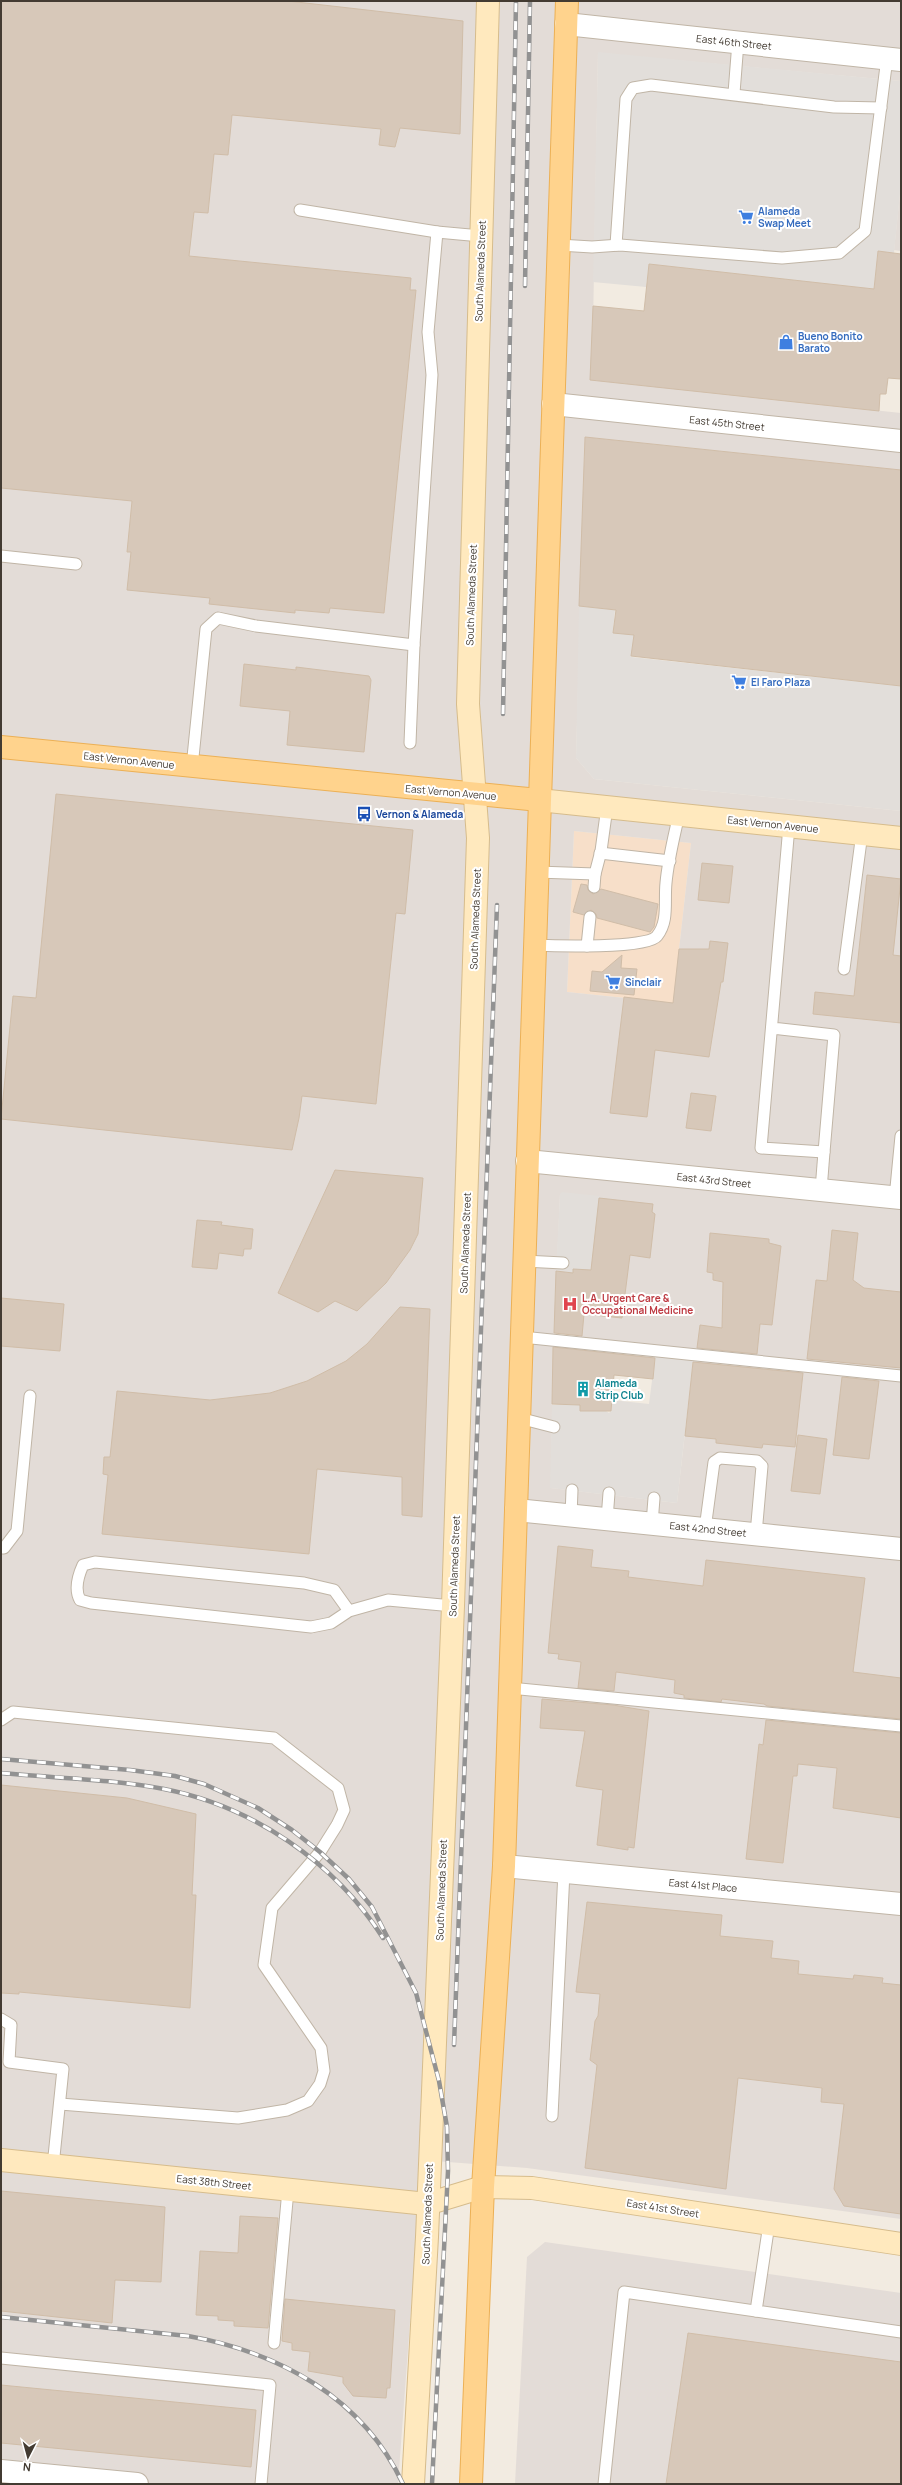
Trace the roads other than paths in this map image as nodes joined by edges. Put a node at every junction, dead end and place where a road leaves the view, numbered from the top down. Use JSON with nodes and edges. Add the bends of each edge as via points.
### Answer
{"nodes":[{"id":1,"x":488,"y":1,"type":"edge"},
{"id":2,"x":567,"y":1,"type":"edge"},
{"id":3,"x":566,"y":24,"type":"junction"},
{"id":4,"x":738,"y":42,"type":"junction"},
{"id":5,"x":894,"y":59,"type":"edge"},
{"id":6,"x":734,"y":93,"type":"junction"},
{"id":7,"x":881,"y":108,"type":"junction"},
{"id":8,"x":300,"y":210,"type":"dead end"},
{"id":9,"x":437,"y":232,"type":"junction"},
{"id":10,"x":481,"y":236,"type":"junction"},
{"id":11,"x":559,"y":245,"type":"junction"},
{"id":12,"x":616,"y":245,"type":"junction"},
{"id":13,"x":553,"y":404,"type":"junction"},
{"id":14,"x":901,"y":441,"type":"edge"},
{"id":15,"x":1,"y":556,"type":"edge"},
{"id":16,"x":76,"y":564,"type":"dead end"},
{"id":17,"x":414,"y":645,"type":"junction"},
{"id":18,"x":410,"y":743,"type":"dead end"},
{"id":19,"x":1,"y":747,"type":"edge"},
{"id":20,"x":192,"y":767,"type":"junction"},
{"id":21,"x":475,"y":795,"type":"junction"},
{"id":22,"x":539,"y":800,"type":"junction"},
{"id":23,"x":607,"y":807,"type":"junction"},
{"id":24,"x":679,"y":814,"type":"junction"},
{"id":25,"x":789,"y":826,"type":"junction"},
{"id":26,"x":862,"y":833,"type":"junction"},
{"id":27,"x":901,"y":838,"type":"edge"},
{"id":28,"x":600,"y":853,"type":"junction"},
{"id":29,"x":670,"y":861,"type":"junction"},
{"id":30,"x":537,"y":872,"type":"junction"},
{"id":31,"x":595,"y":874,"type":"junction"},
{"id":32,"x":594,"y":887,"type":"dead end"},
{"id":33,"x":590,"y":917,"type":"dead end"},
{"id":34,"x":534,"y":945,"type":"junction"},
{"id":35,"x":587,"y":946,"type":"junction"},
{"id":36,"x":844,"y":969,"type":"dead end"},
{"id":37,"x":772,"y":1028,"type":"junction"},
{"id":38,"x":901,"y":1136,"type":"edge"},
{"id":39,"x":824,"y":1152,"type":"junction"},
{"id":40,"x":527,"y":1161,"type":"junction"},
{"id":41,"x":821,"y":1190,"type":"junction"},
{"id":42,"x":898,"y":1198,"type":"edge"},
{"id":43,"x":524,"y":1261,"type":"junction"},
{"id":44,"x":563,"y":1263,"type":"dead end"},
{"id":45,"x":522,"y":1337,"type":"junction"},
{"id":46,"x":901,"y":1376,"type":"edge"},
{"id":47,"x":30,"y":1396,"type":"dead end"},
{"id":48,"x":519,"y":1418,"type":"junction"},
{"id":49,"x":554,"y":1427,"type":"dead end"},
{"id":50,"x":572,"y":1490,"type":"dead end"},
{"id":51,"x":609,"y":1493,"type":"dead end"},
{"id":52,"x":654,"y":1498,"type":"dead end"},
{"id":53,"x":516,"y":1510,"type":"junction"},
{"id":54,"x":571,"y":1516,"type":"junction"},
{"id":55,"x":607,"y":1519,"type":"junction"},
{"id":56,"x":652,"y":1524,"type":"junction"},
{"id":57,"x":705,"y":1529,"type":"junction"},
{"id":58,"x":756,"y":1534,"type":"junction"},
{"id":59,"x":1,"y":1548,"type":"edge"},
{"id":60,"x":901,"y":1549,"type":"edge"},
{"id":61,"x":453,"y":1606,"type":"junction"},
{"id":62,"x":349,"y":1611,"type":"junction"},
{"id":63,"x":510,"y":1688,"type":"junction"},
{"id":64,"x":1,"y":1720,"type":"edge"},
{"id":65,"x":901,"y":1726,"type":"edge"},
{"id":66,"x":504,"y":1866,"type":"junction"},
{"id":67,"x":564,"y":1872,"type":"junction"},
{"id":68,"x":901,"y":1904,"type":"edge"},
{"id":69,"x":1,"y":2019,"type":"edge"},
{"id":70,"x":60,"y":2104,"type":"junction"},
{"id":71,"x":552,"y":2116,"type":"dead end"},
{"id":72,"x":1,"y":2160,"type":"edge"},
{"id":73,"x":53,"y":2166,"type":"junction"},
{"id":74,"x":483,"y":2187,"type":"junction"},
{"id":75,"x":288,"y":2190,"type":"junction"},
{"id":76,"x":427,"y":2204,"type":"junction"},
{"id":77,"x":769,"y":2224,"type":"junction"},
{"id":78,"x":901,"y":2244,"type":"edge"},
{"id":79,"x":756,"y":2311,"type":"junction"},
{"id":80,"x":901,"y":2332,"type":"edge"},
{"id":81,"x":274,"y":2343,"type":"dead end"},
{"id":82,"x":1,"y":2358,"type":"edge"},
{"id":83,"x":1,"y":2471,"type":"edge"},
{"id":84,"x":137,"y":2484,"type":"edge"},
{"id":85,"x":261,"y":2484,"type":"edge"},
{"id":86,"x":413,"y":2484,"type":"edge"},
{"id":87,"x":471,"y":2484,"type":"edge"},
{"id":88,"x":604,"y":2484,"type":"edge"}],
"edges":[{"from":1,"to":10,"type":"street","name":"South Alameda Street"},
{"from":2,"to":3,"type":"main road"},
{"from":3,"to":4,"type":"street","name":"East 46th Street"},
{"from":3,"to":11,"type":"main road"},
{"from":4,"to":5,"type":"street","name":"East 46th Street"},
{"from":4,"to":6,"type":"lane"},
{"from":5,"to":7,"type":"lane"},
{"from":6,"to":7,"type":"lane","via":[[834,107]]},
{"from":6,"to":12,"type":"lane","via":[[651,85],[633,88],[626,99]]},
{"from":7,"to":12,"type":"lane","via":[[865,231],[839,253],[782,258]]},
{"from":8,"to":9,"type":"lane"},
{"from":9,"to":10,"type":"lane"},
{"from":9,"to":17,"type":"lane","via":[[428,332],[432,375]]},
{"from":10,"to":21,"type":"street","name":"South Alameda Street","via":[[468,701]]},
{"from":11,"to":12,"type":"lane"},
{"from":11,"to":13,"type":"main road"},
{"from":13,"to":14,"type":"street","name":"East 45th Street"},
{"from":13,"to":22,"type":"main road"},
{"from":15,"to":16,"type":"lane"},
{"from":17,"to":18,"type":"lane"},
{"from":17,"to":20,"type":"lane","via":[[256,626],[218,618],[206,629]]},
{"from":19,"to":20,"type":"main road","name":"East Vernon Avenue"},
{"from":20,"to":21,"type":"main road","name":"East Vernon Avenue"},
{"from":21,"to":22,"type":"main road","name":"East Vernon Avenue"},
{"from":21,"to":61,"type":"street","name":"South Alameda Street","via":[[478,838]]},
{"from":22,"to":23,"type":"street","name":"East Vernon Avenue"},
{"from":22,"to":30,"type":"main road"},
{"from":23,"to":24,"type":"street","name":"East Vernon Avenue"},
{"from":23,"to":28,"type":"lane"},
{"from":24,"to":25,"type":"street","name":"East Vernon Avenue"},
{"from":24,"to":29,"type":"lane"},
{"from":25,"to":26,"type":"street","name":"East Vernon Avenue"},
{"from":25,"to":37,"type":"lane"},
{"from":26,"to":27,"type":"street","name":"East Vernon Avenue"},
{"from":26,"to":36,"type":"lane"},
{"from":28,"to":29,"type":"lane"},
{"from":28,"to":31,"type":"lane"},
{"from":29,"to":35,"type":"lane","via":[[664,923],[656,938],[644,943]]},
{"from":30,"to":31,"type":"lane"},
{"from":30,"to":34,"type":"main road"},
{"from":31,"to":32,"type":"lane"},
{"from":33,"to":35,"type":"lane"},
{"from":34,"to":35,"type":"lane"},
{"from":34,"to":40,"type":"main road"},
{"from":37,"to":39,"type":"lane","via":[[834,1035]]},
{"from":37,"to":39,"type":"lane","via":[[761,1148]]},
{"from":38,"to":42,"type":"lane"},
{"from":39,"to":41,"type":"lane"},
{"from":40,"to":41,"type":"street","name":"East 43rd Street"},
{"from":40,"to":43,"type":"main road"},
{"from":41,"to":42,"type":"street","name":"East 43rd Street"},
{"from":43,"to":44,"type":"lane"},
{"from":43,"to":45,"type":"main road"},
{"from":45,"to":46,"type":"lane"},
{"from":45,"to":48,"type":"main road"},
{"from":47,"to":59,"type":"lane","via":[[17,1531],[4,1548]]},
{"from":48,"to":49,"type":"lane"},
{"from":48,"to":53,"type":"main road"},
{"from":50,"to":54,"type":"lane"},
{"from":51,"to":55,"type":"lane"},
{"from":52,"to":56,"type":"lane"},
{"from":53,"to":54,"type":"street","name":"East 42nd Street"},
{"from":53,"to":63,"type":"main road"},
{"from":54,"to":55,"type":"street","name":"East 42nd Street"},
{"from":55,"to":56,"type":"street","name":"East 42nd Street"},
{"from":56,"to":57,"type":"street","name":"East 42nd Street"},
{"from":57,"to":58,"type":"street","name":"East 42nd Street"},
{"from":57,"to":58,"type":"lane","via":[[714,1462],[720,1458],[757,1461],[762,1466]]},
{"from":58,"to":60,"type":"street","name":"East 42nd Street"},
{"from":61,"to":62,"type":"lane","via":[[388,1600]]},
{"from":61,"to":76,"type":"street","name":"South Alameda Street"},
{"from":62,"to":62,"type":"lane","via":[[331,1624],[311,1627],[91,1603],[80,1600],[77,1595],[78,1579],[82,1565],[95,1562],[304,1583],[334,1590]]},
{"from":63,"to":65,"type":"lane"},
{"from":63,"to":66,"type":"main road"},
{"from":64,"to":70,"type":"lane","via":[[13,1712],[274,1738],[338,1788],[344,1810],[320,1852],[272,1908],[264,1965],[320,2048],[324,2071],[320,2084],[308,2101],[287,2110],[238,2118]]},
{"from":66,"to":67,"type":"street","name":"East 41st Place"},
{"from":66,"to":74,"type":"main road"},
{"from":67,"to":68,"type":"street","name":"East 41st Place"},
{"from":67,"to":71,"type":"lane"},
{"from":69,"to":70,"type":"lane","via":[[11,2026],[9,2062],[63,2069]]},
{"from":70,"to":73,"type":"lane"},
{"from":72,"to":73,"type":"street","name":"East 38th Street"},
{"from":73,"to":75,"type":"street","name":"East 38th Street"},
{"from":74,"to":76,"type":"street","name":"East 41st Street"},
{"from":74,"to":77,"type":"street","name":"East 41st Street","via":[[532,2188]]},
{"from":74,"to":87,"type":"main road"},
{"from":75,"to":76,"type":"street","name":"East 38th Street"},
{"from":75,"to":81,"type":"lane"},
{"from":76,"to":86,"type":"street","name":"South Alameda Street"},
{"from":77,"to":78,"type":"street","name":"East 41st Street"},
{"from":77,"to":79,"type":"lane"},
{"from":79,"to":80,"type":"lane"},
{"from":79,"to":88,"type":"lane","via":[[624,2292]]},
{"from":82,"to":85,"type":"lane","via":[[270,2385]]},
{"from":83,"to":84,"type":"street"}]}
